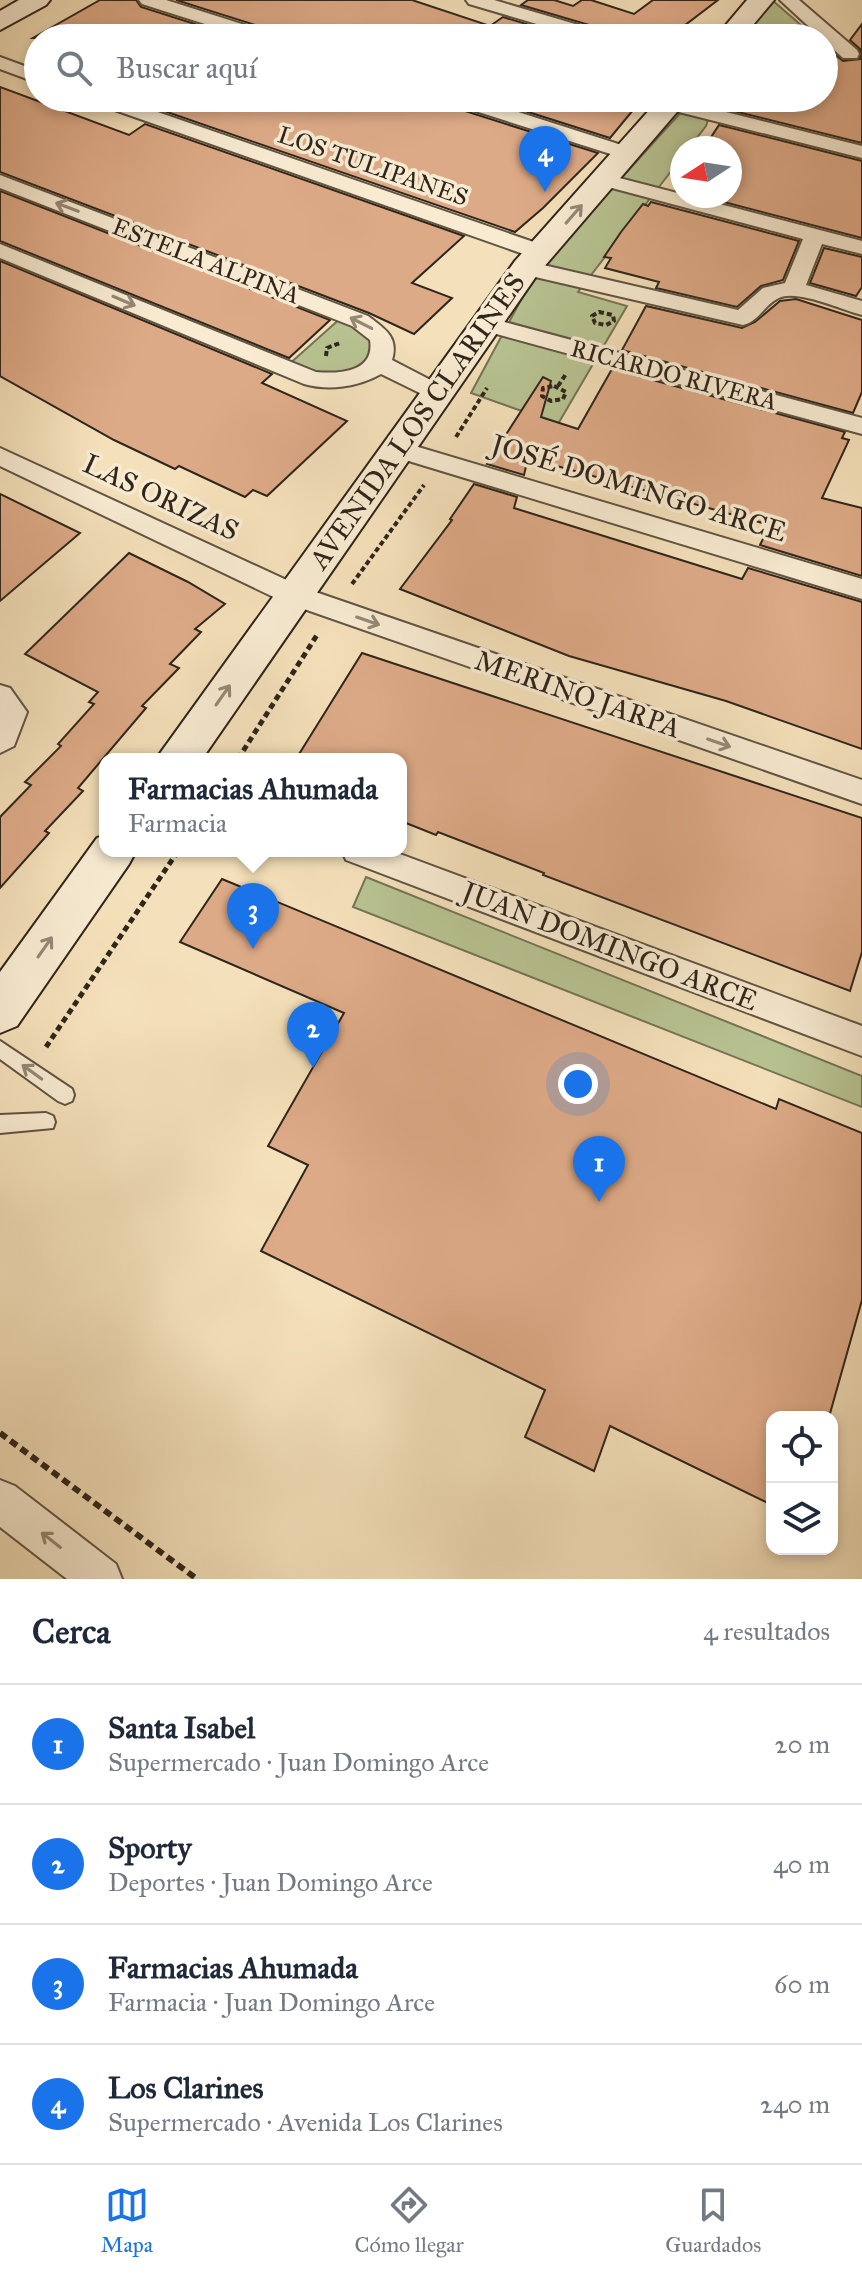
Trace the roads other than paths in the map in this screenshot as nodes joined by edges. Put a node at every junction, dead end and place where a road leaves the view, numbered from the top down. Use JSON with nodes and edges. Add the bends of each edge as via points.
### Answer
{"nodes":[{"id":1,"x":37,"y":0,"type":"edge"},
{"id":2,"x":148,"y":0,"type":"edge"},
{"id":3,"x":475,"y":0,"type":"edge"},
{"id":4,"x":761,"y":0,"type":"edge"},
{"id":5,"x":789,"y":0,"type":"edge"},
{"id":6,"x":0,"y":22,"type":"edge"},
{"id":7,"x":223,"y":24,"type":"edge"},
{"id":8,"x":556,"y":24,"type":"edge"},
{"id":9,"x":740,"y":24,"type":"edge"},
{"id":10,"x":818,"y":24,"type":"edge"},
{"id":11,"x":838,"y":40,"type":"edge"},
{"id":12,"x":856,"y":55,"type":"edge"},
{"id":13,"x":0,"y":63,"type":"edge"},
{"id":14,"x":24,"y":72,"type":"edge"},
{"id":15,"x":137,"y":112,"type":"edge"},
{"id":16,"x":498,"y":112,"type":"edge"},
{"id":17,"x":663,"y":112,"type":"edge"},
{"id":18,"x":714,"y":112,"type":"edge"},
{"id":19,"x":862,"y":152,"type":"edge"},
{"id":20,"x":627,"y":153,"type":"junction"},
{"id":21,"x":604,"y":180,"type":"junction"},
{"id":22,"x":0,"y":181,"type":"edge"},
{"id":23,"x":815,"y":236,"type":"junction"},
{"id":24,"x":862,"y":248,"type":"edge"},
{"id":25,"x":0,"y":250,"type":"edge"},
{"id":26,"x":533,"y":260,"type":"junction"},
{"id":27,"x":794,"y":288,"type":"junction"},
{"id":28,"x":862,"y":308,"type":"edge"},
{"id":29,"x":486,"y":324,"type":"junction"},
{"id":30,"x":379,"y":363,"type":"junction"},
{"id":31,"x":438,"y":393,"type":"junction"},
{"id":32,"x":862,"y":426,"type":"edge"},
{"id":33,"x":398,"y":449,"type":"junction"},
{"id":34,"x":0,"y":456,"type":"edge"},
{"id":35,"x":862,"y":589,"type":"edge"},
{"id":36,"x":294,"y":595,"type":"junction"},
{"id":37,"x":0,"y":696,"type":"edge"},
{"id":38,"x":0,"y":742,"type":"edge"},
{"id":39,"x":182,"y":753,"type":"edge"},
{"id":40,"x":862,"y":792,"type":"edge"},
{"id":41,"x":109,"y":857,"type":"edge"},
{"id":42,"x":373,"y":857,"type":"edge"},
{"id":43,"x":0,"y":1011,"type":"edge"},
{"id":44,"x":862,"y":1041,"type":"edge"},
{"id":45,"x":0,"y":1049,"type":"edge"},
{"id":46,"x":65,"y":1095,"type":"dead end"},
{"id":47,"x":46,"y":1122,"type":"dead end"},
{"id":48,"x":0,"y":1124,"type":"edge"},
{"id":49,"x":0,"y":1501,"type":"edge"},
{"id":50,"x":101,"y":1579,"type":"edge"}],
"edges":[{"from":1,"to":6,"type":"main road"},
{"from":2,"to":7,"type":"street"},
{"from":3,"to":8,"type":"street"},
{"from":4,"to":9,"type":"main road"},
{"from":5,"to":10,"type":"street"},
{"from":11,"to":12,"type":"street"},
{"from":13,"to":14,"type":"street"},
{"from":15,"to":26,"type":"street","name":"LOS TULIPANES"},
{"from":16,"to":20,"type":"street"},
{"from":17,"to":20,"type":"main road","name":"AVENIDA LOS CLARINES"},
{"from":18,"to":19,"type":"street"},
{"from":20,"to":21,"type":"main road","name":"AVENIDA LOS CLARINES"},
{"from":21,"to":23,"type":"street"},
{"from":26,"to":21,"type":"main road","name":"AVENIDA LOS CLARINES","one_way":true},
{"from":30,"to":22,"type":"street","name":"ESTELA ALPINA","one_way":true,"via":[[384,355],[381,337],[360,321]]},
{"from":23,"to":24,"type":"street"},
{"from":23,"to":27,"type":"street"},
{"from":25,"to":30,"type":"street","one_way":true,"via":[[312,379],[361,376]]},
{"from":26,"to":27,"type":"street","name":"LOS TULIPANES","via":[[743,318],[771,293]]},
{"from":26,"to":29,"type":"main road","name":"AVENIDA LOS CLARINES"},
{"from":27,"to":28,"type":"street"},
{"from":29,"to":31,"type":"main road","name":"AVENIDA LOS CLARINES"},
{"from":29,"to":32,"type":"street","name":"RICARDO RIVERA"},
{"from":30,"to":31,"type":"street"},
{"from":31,"to":33,"type":"main road","name":"AVENIDA LOS CLARINES"},
{"from":33,"to":35,"type":"street","name":"JOSÉ DOMINGO ARCE"},
{"from":33,"to":36,"type":"main road","name":"AVENIDA LOS CLARINES"},
{"from":34,"to":36,"type":"street","name":"LAS ORIZAS"},
{"from":39,"to":36,"type":"main road","name":"AVENIDA LOS CLARINES","one_way":true},
{"from":36,"to":40,"type":"street","name":"MERINO JARPA","one_way":true},
{"from":37,"to":38,"type":"street","via":[[13,712]]},
{"from":43,"to":41,"type":"main road","one_way":true},
{"from":42,"to":44,"type":"street","name":"JUAN DOMINGO ARCE"},
{"from":46,"to":45,"type":"lane","one_way":true},
{"from":47,"to":48,"type":"lane"},
{"from":50,"to":49,"type":"street","one_way":true}]}
